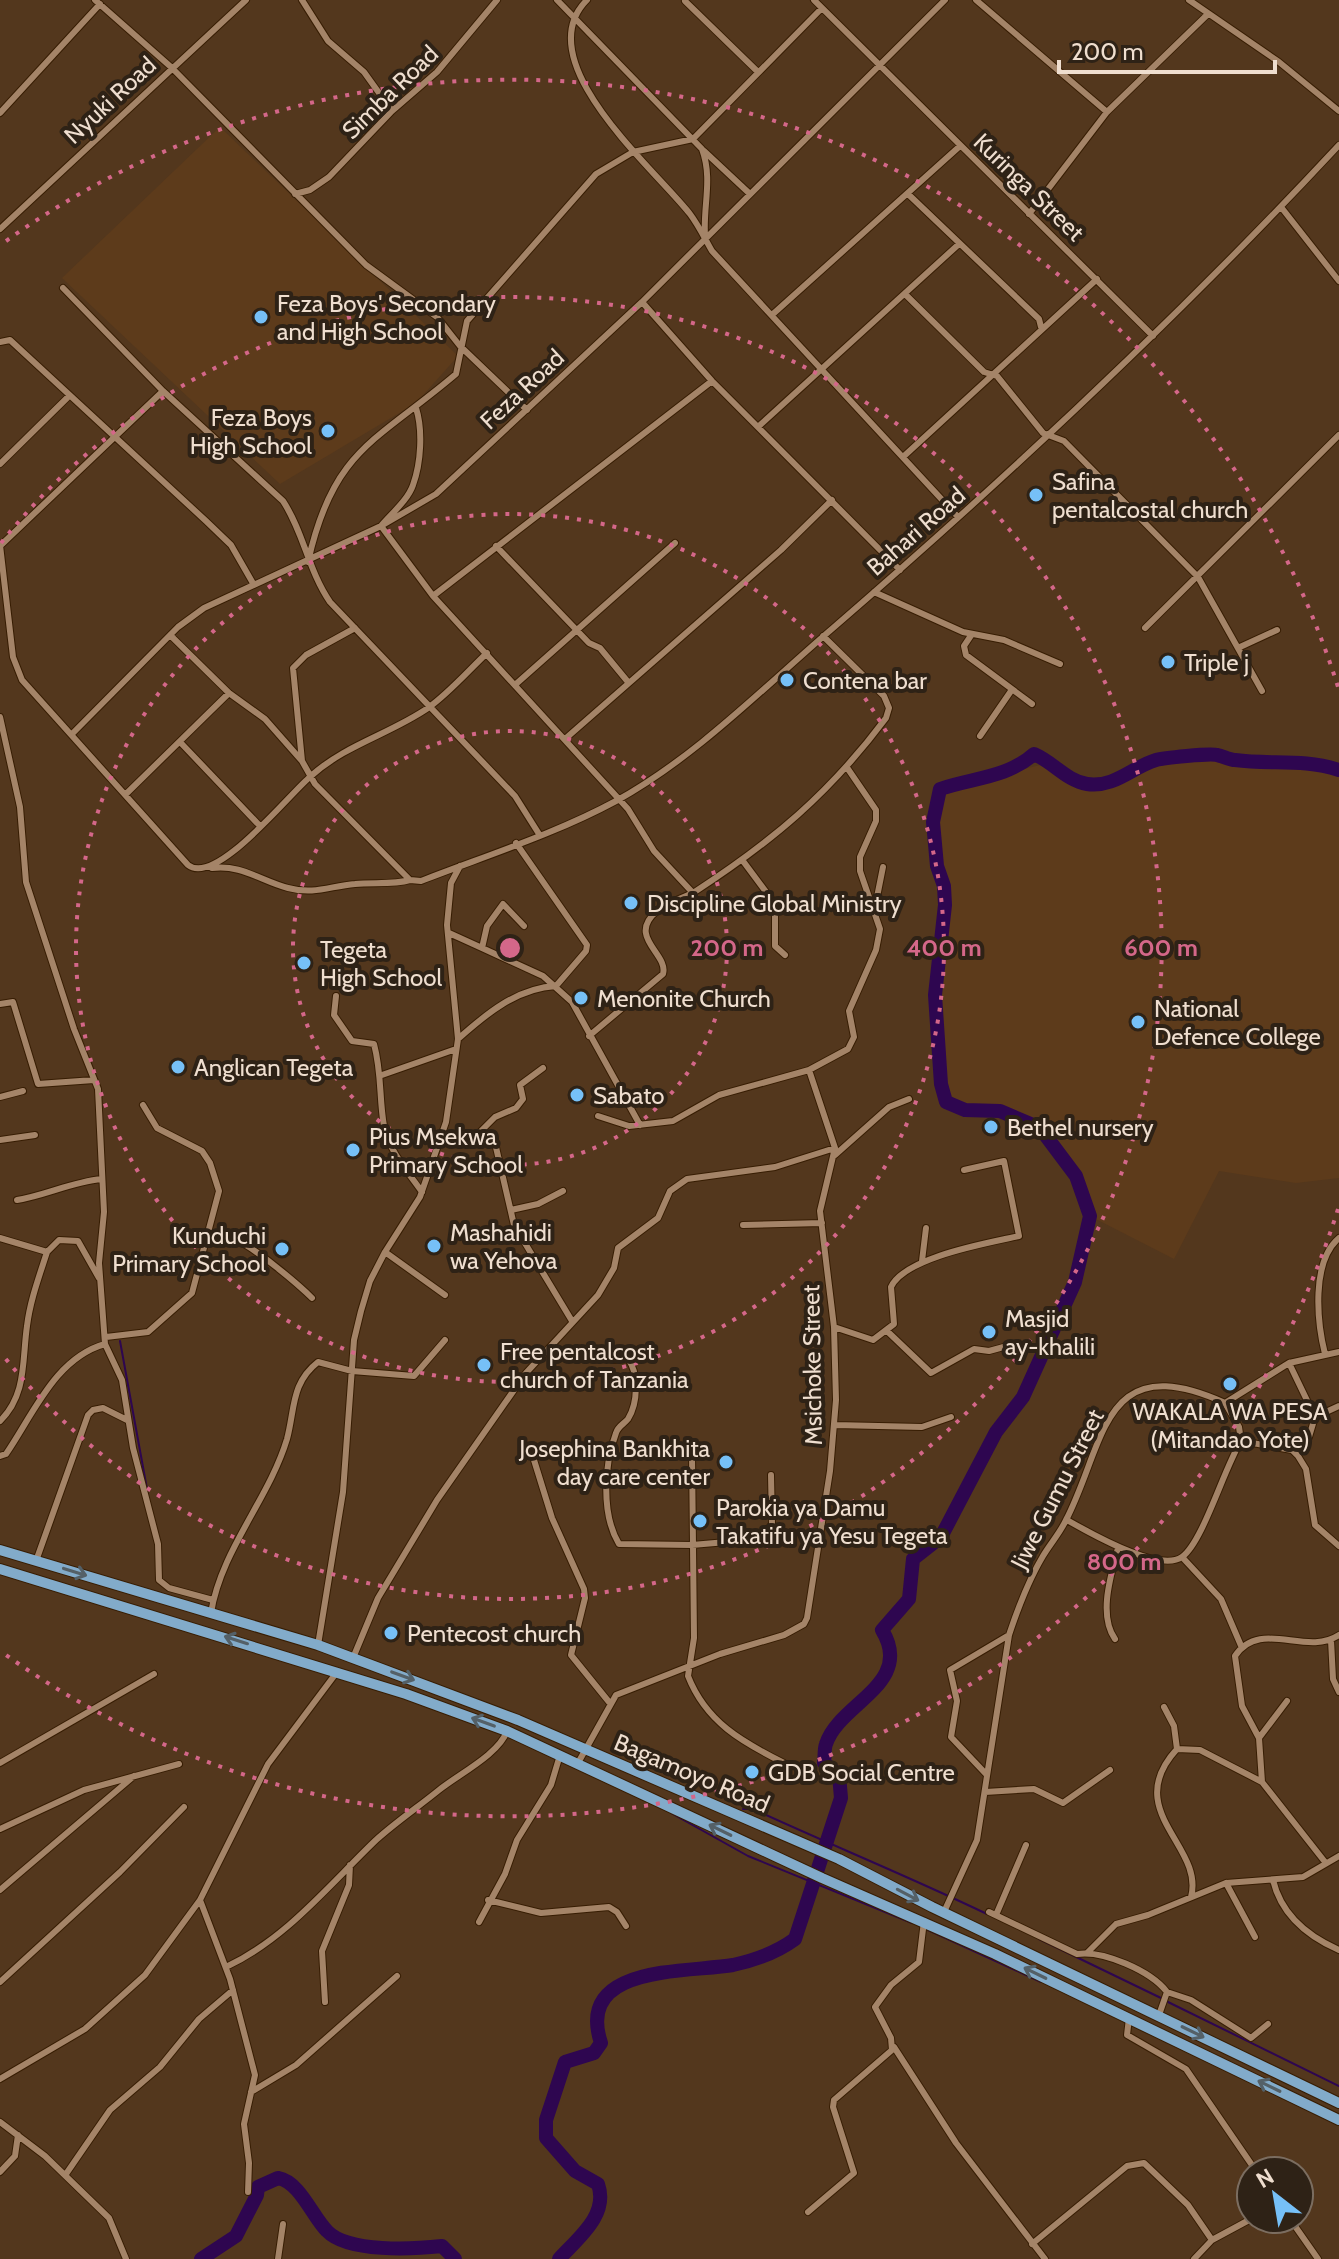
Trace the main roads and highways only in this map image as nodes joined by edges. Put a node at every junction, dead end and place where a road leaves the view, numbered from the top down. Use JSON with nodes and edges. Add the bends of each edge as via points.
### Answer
{"nodes":[{"id":1,"x":0,"y":1550,"type":"edge"},
{"id":2,"x":0,"y":1569,"type":"edge"},
{"id":3,"x":1339,"y":2103,"type":"edge"},
{"id":4,"x":1339,"y":2120,"type":"edge"}],
"edges":[{"from":1,"to":3,"type":"highway","name":"Bagamoyo Road","one_way":true,"via":[[318,1645],[585,1749],[839,1859]]},
{"from":4,"to":2,"type":"highway","name":"Bagamoyo Road","one_way":true,"via":[[924,1921],[507,1731],[337,1672]]}]}
